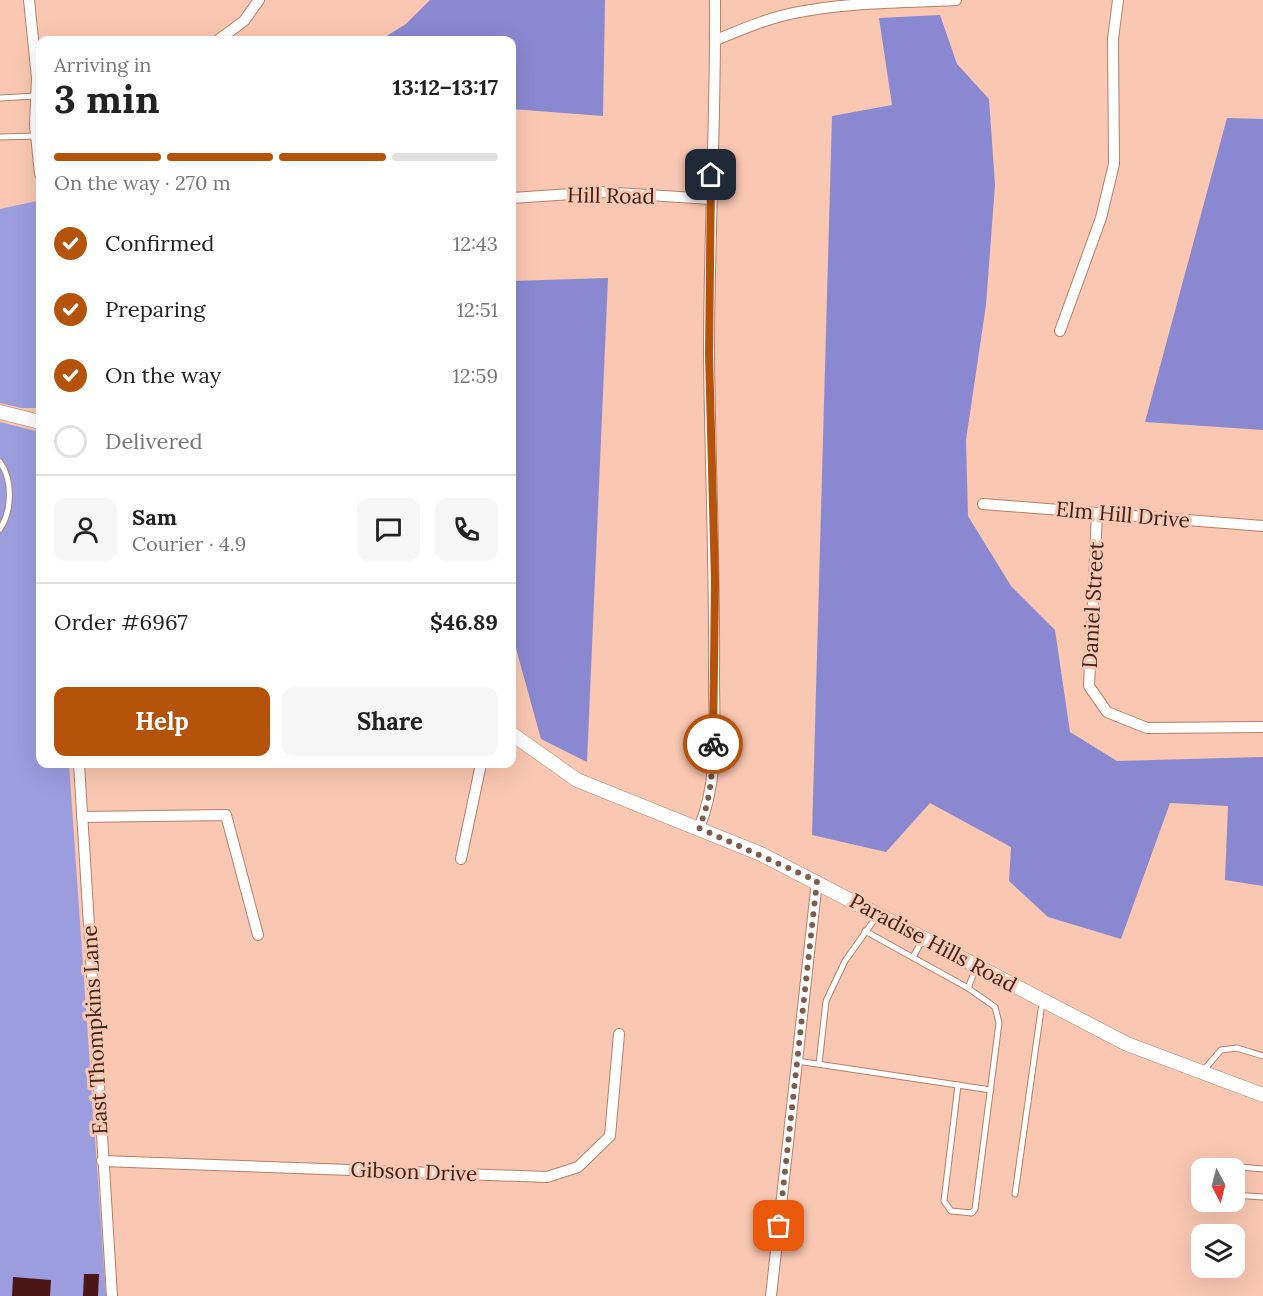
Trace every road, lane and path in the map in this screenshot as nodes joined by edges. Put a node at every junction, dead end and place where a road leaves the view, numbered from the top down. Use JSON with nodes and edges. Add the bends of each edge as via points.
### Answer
{"nodes":[{"id":1,"x":29,"y":0,"type":"edge"},
{"id":2,"x":259,"y":0,"type":"edge"},
{"id":3,"x":715,"y":0,"type":"edge"},
{"id":4,"x":956,"y":0,"type":"edge"},
{"id":5,"x":1118,"y":0,"type":"edge"},
{"id":6,"x":824,"y":4,"type":"edge"},
{"id":7,"x":223,"y":36,"type":"edge"},
{"id":8,"x":716,"y":40,"type":"junction"},
{"id":9,"x":36,"y":55,"type":"edge"},
{"id":10,"x":36,"y":96,"type":"joint"},
{"id":11,"x":0,"y":98,"type":"edge"},
{"id":12,"x":36,"y":136,"type":"joint"},
{"id":13,"x":0,"y":137,"type":"edge"},
{"id":14,"x":516,"y":198,"type":"edge"},
{"id":15,"x":711,"y":199,"type":"junction"},
{"id":16,"x":1060,"y":331,"type":"dead end"},
{"id":17,"x":0,"y":412,"type":"edge"},
{"id":18,"x":36,"y":421,"type":"edge"},
{"id":19,"x":0,"y":462,"type":"edge"},
{"id":20,"x":983,"y":504,"type":"dead end"},
{"id":21,"x":1097,"y":513,"type":"junction"},
{"id":22,"x":1263,"y":526,"type":"edge"},
{"id":23,"x":0,"y":529,"type":"edge"},
{"id":24,"x":1263,"y":726,"type":"edge"},
{"id":25,"x":516,"y":737,"type":"edge"},
{"id":26,"x":78,"y":768,"type":"edge"},
{"id":27,"x":480,"y":768,"type":"edge"},
{"id":28,"x":82,"y":817,"type":"junction"},
{"id":29,"x":699,"y":828,"type":"junction"},
{"id":30,"x":461,"y":859,"type":"dead end"},
{"id":31,"x":817,"y":881,"type":"junction"},
{"id":32,"x":878,"y":914,"type":"junction"},
{"id":33,"x":866,"y":931,"type":"junction"},
{"id":34,"x":258,"y":935,"type":"dead end"},
{"id":35,"x":923,"y":938,"type":"junction"},
{"id":36,"x":913,"y":957,"type":"junction"},
{"id":37,"x":977,"y":966,"type":"junction"},
{"id":38,"x":968,"y":988,"type":"junction"},
{"id":39,"x":1042,"y":1001,"type":"junction"},
{"id":40,"x":619,"y":1034,"type":"dead end"},
{"id":41,"x":1263,"y":1056,"type":"edge"},
{"id":42,"x":797,"y":1061,"type":"junction"},
{"id":43,"x":819,"y":1064,"type":"junction"},
{"id":44,"x":1201,"y":1074,"type":"junction"},
{"id":45,"x":958,"y":1086,"type":"junction"},
{"id":46,"x":991,"y":1090,"type":"junction"},
{"id":47,"x":1263,"y":1095,"type":"edge"},
{"id":48,"x":102,"y":1161,"type":"junction"},
{"id":49,"x":1245,"y":1167,"type":"edge"},
{"id":50,"x":1263,"y":1169,"type":"edge"},
{"id":51,"x":1015,"y":1194,"type":"dead end"},
{"id":52,"x":1245,"y":1196,"type":"edge"},
{"id":53,"x":1263,"y":1197,"type":"edge"},
{"id":54,"x":112,"y":1296,"type":"edge"},
{"id":55,"x":771,"y":1296,"type":"edge"}],
"edges":[{"from":1,"to":9,"type":"street"},
{"from":2,"to":7,"type":"street","via":[[244,21]]},
{"from":3,"to":8,"type":"street"},
{"from":4,"to":6,"type":"street"},
{"from":5,"to":16,"type":"street","via":[[1113,39],[1114,164],[1101,218]]},
{"from":6,"to":8,"type":"street","via":[[759,22]]},
{"from":8,"to":15,"type":"street"},
{"from":10,"to":11,"type":"lane"},
{"from":10,"to":12,"type":"street"},
{"from":12,"to":13,"type":"lane"},
{"from":14,"to":15,"type":"street","name":"Hill Road","via":[[601,192]]},
{"from":15,"to":29,"type":"street","via":[[714,727],[712,788]]},
{"from":17,"to":18,"type":"street"},
{"from":19,"to":23,"type":"lane","via":[[8,473],[8,516]]},
{"from":20,"to":21,"type":"street","name":"Elm Hill Drive"},
{"from":21,"to":22,"type":"street","name":"Elm Hill Drive"},
{"from":21,"to":24,"type":"street","name":"Daniel Street","via":[[1089,686],[1107,712],[1147,728]]},
{"from":25,"to":29,"type":"street","name":"Paradise Hills Road","via":[[577,780]]},
{"from":26,"to":28,"type":"street","name":"East Thompkins Lane"},
{"from":27,"to":30,"type":"street"},
{"from":28,"to":34,"type":"street","via":[[226,815]]},
{"from":28,"to":48,"type":"street","name":"East Thompkins Lane"},
{"from":29,"to":31,"type":"street","name":"Paradise Hills Road"},
{"from":31,"to":32,"type":"street","name":"Paradise Hills Road"},
{"from":31,"to":42,"type":"street"},
{"from":32,"to":33,"type":"lane"},
{"from":32,"to":35,"type":"street","name":"Paradise Hills Road"},
{"from":33,"to":36,"type":"lane"},
{"from":33,"to":43,"type":"lane","via":[[845,961],[826,1001]]},
{"from":35,"to":36,"type":"lane"},
{"from":35,"to":37,"type":"street","name":"Paradise Hills Road"},
{"from":36,"to":38,"type":"lane"},
{"from":37,"to":38,"type":"lane"},
{"from":37,"to":39,"type":"street","name":"Paradise Hills Road"},
{"from":38,"to":46,"type":"lane","via":[[999,1014]]},
{"from":39,"to":44,"type":"street","name":"Paradise Hills Road","via":[[1127,1044]]},
{"from":39,"to":51,"type":"lane"},
{"from":40,"to":48,"type":"street","name":"Gibson Drive","via":[[610,1136],[578,1167],[547,1177]]},
{"from":41,"to":44,"type":"lane","via":[[1236,1048],[1221,1050]]},
{"from":42,"to":43,"type":"lane"},
{"from":42,"to":55,"type":"street"},
{"from":43,"to":45,"type":"lane"},
{"from":44,"to":47,"type":"street","name":"Paradise Hills Road"},
{"from":45,"to":46,"type":"lane"},
{"from":45,"to":46,"type":"lane","via":[[945,1201],[951,1211],[972,1213],[975,1209]]},
{"from":48,"to":54,"type":"street","name":"East Thompkins Lane"},
{"from":49,"to":50,"type":"lane"},
{"from":52,"to":53,"type":"lane"}]}
